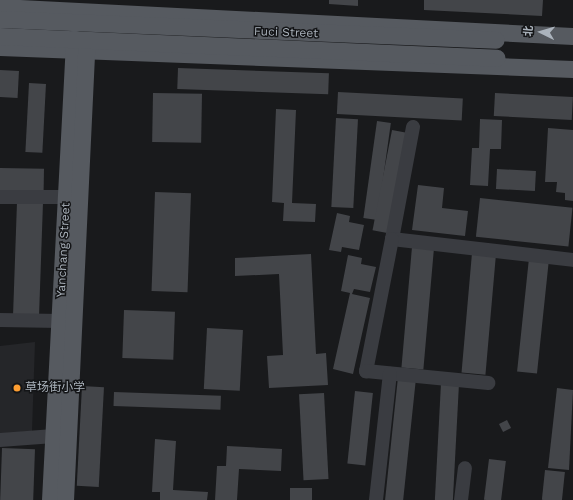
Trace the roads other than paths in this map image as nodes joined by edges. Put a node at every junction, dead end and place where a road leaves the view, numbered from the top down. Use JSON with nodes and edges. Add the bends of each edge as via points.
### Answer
{"nodes":[{"id":1,"x":82,"y":5,"type":"edge"},
{"id":2,"x":0,"y":7,"type":"edge"},
{"id":3,"x":0,"y":19,"type":"edge"},
{"id":4,"x":0,"y":36,"type":"edge"},
{"id":5,"x":573,"y":36,"type":"edge"},
{"id":6,"x":573,"y":45,"type":"edge"},
{"id":7,"x":0,"y":47,"type":"edge"},
{"id":8,"x":80,"y":51,"type":"junction"},
{"id":9,"x":573,"y":61,"type":"edge"},
{"id":10,"x":573,"y":69,"type":"edge"},
{"id":11,"x":413,"y":127,"type":"dead end"},
{"id":12,"x":0,"y":197,"type":"edge"},
{"id":13,"x":67,"y":197,"type":"junction"},
{"id":14,"x":392,"y":239,"type":"junction"},
{"id":15,"x":573,"y":260,"type":"edge"},
{"id":16,"x":0,"y":320,"type":"edge"},
{"id":17,"x":60,"y":321,"type":"junction"},
{"id":18,"x":390,"y":374,"type":"junction"},
{"id":19,"x":488,"y":383,"type":"dead end"},
{"id":20,"x":54,"y":436,"type":"junction"},
{"id":21,"x":0,"y":440,"type":"edge"},
{"id":22,"x":464,"y":468,"type":"dead end"},
{"id":23,"x":50,"y":500,"type":"edge"},
{"id":24,"x":65,"y":500,"type":"edge"},
{"id":25,"x":376,"y":500,"type":"edge"},
{"id":26,"x":461,"y":500,"type":"edge"}],
"edges":[{"from":1,"to":2,"type":"main road"},
{"from":1,"to":5,"type":"main road"},
{"from":1,"to":8,"type":"main road","name":"Yanchang Street"},
{"from":3,"to":6,"type":"main road","name":"Fuci Street","bridge":true},
{"from":4,"to":9,"type":"main road","name":"Fuci Street","bridge":true},
{"from":7,"to":8,"type":"main road"},
{"from":8,"to":10,"type":"main road"},
{"from":8,"to":13,"type":"main road","name":"Yanchang Street"},
{"from":8,"to":24,"type":"main road","name":"Yanchang Street"},
{"from":11,"to":14,"type":"street"},
{"from":12,"to":13,"type":"street"},
{"from":13,"to":17,"type":"main road","name":"Yanchang Street"},
{"from":14,"to":15,"type":"street"},
{"from":14,"to":18,"type":"street","via":[[366,371]]},
{"from":16,"to":17,"type":"street"},
{"from":17,"to":20,"type":"main road","name":"Yanchang Street"},
{"from":18,"to":19,"type":"street"},
{"from":18,"to":25,"type":"street"},
{"from":20,"to":21,"type":"street"},
{"from":20,"to":23,"type":"main road","name":"Yanchang Street"},
{"from":22,"to":26,"type":"street"}]}
